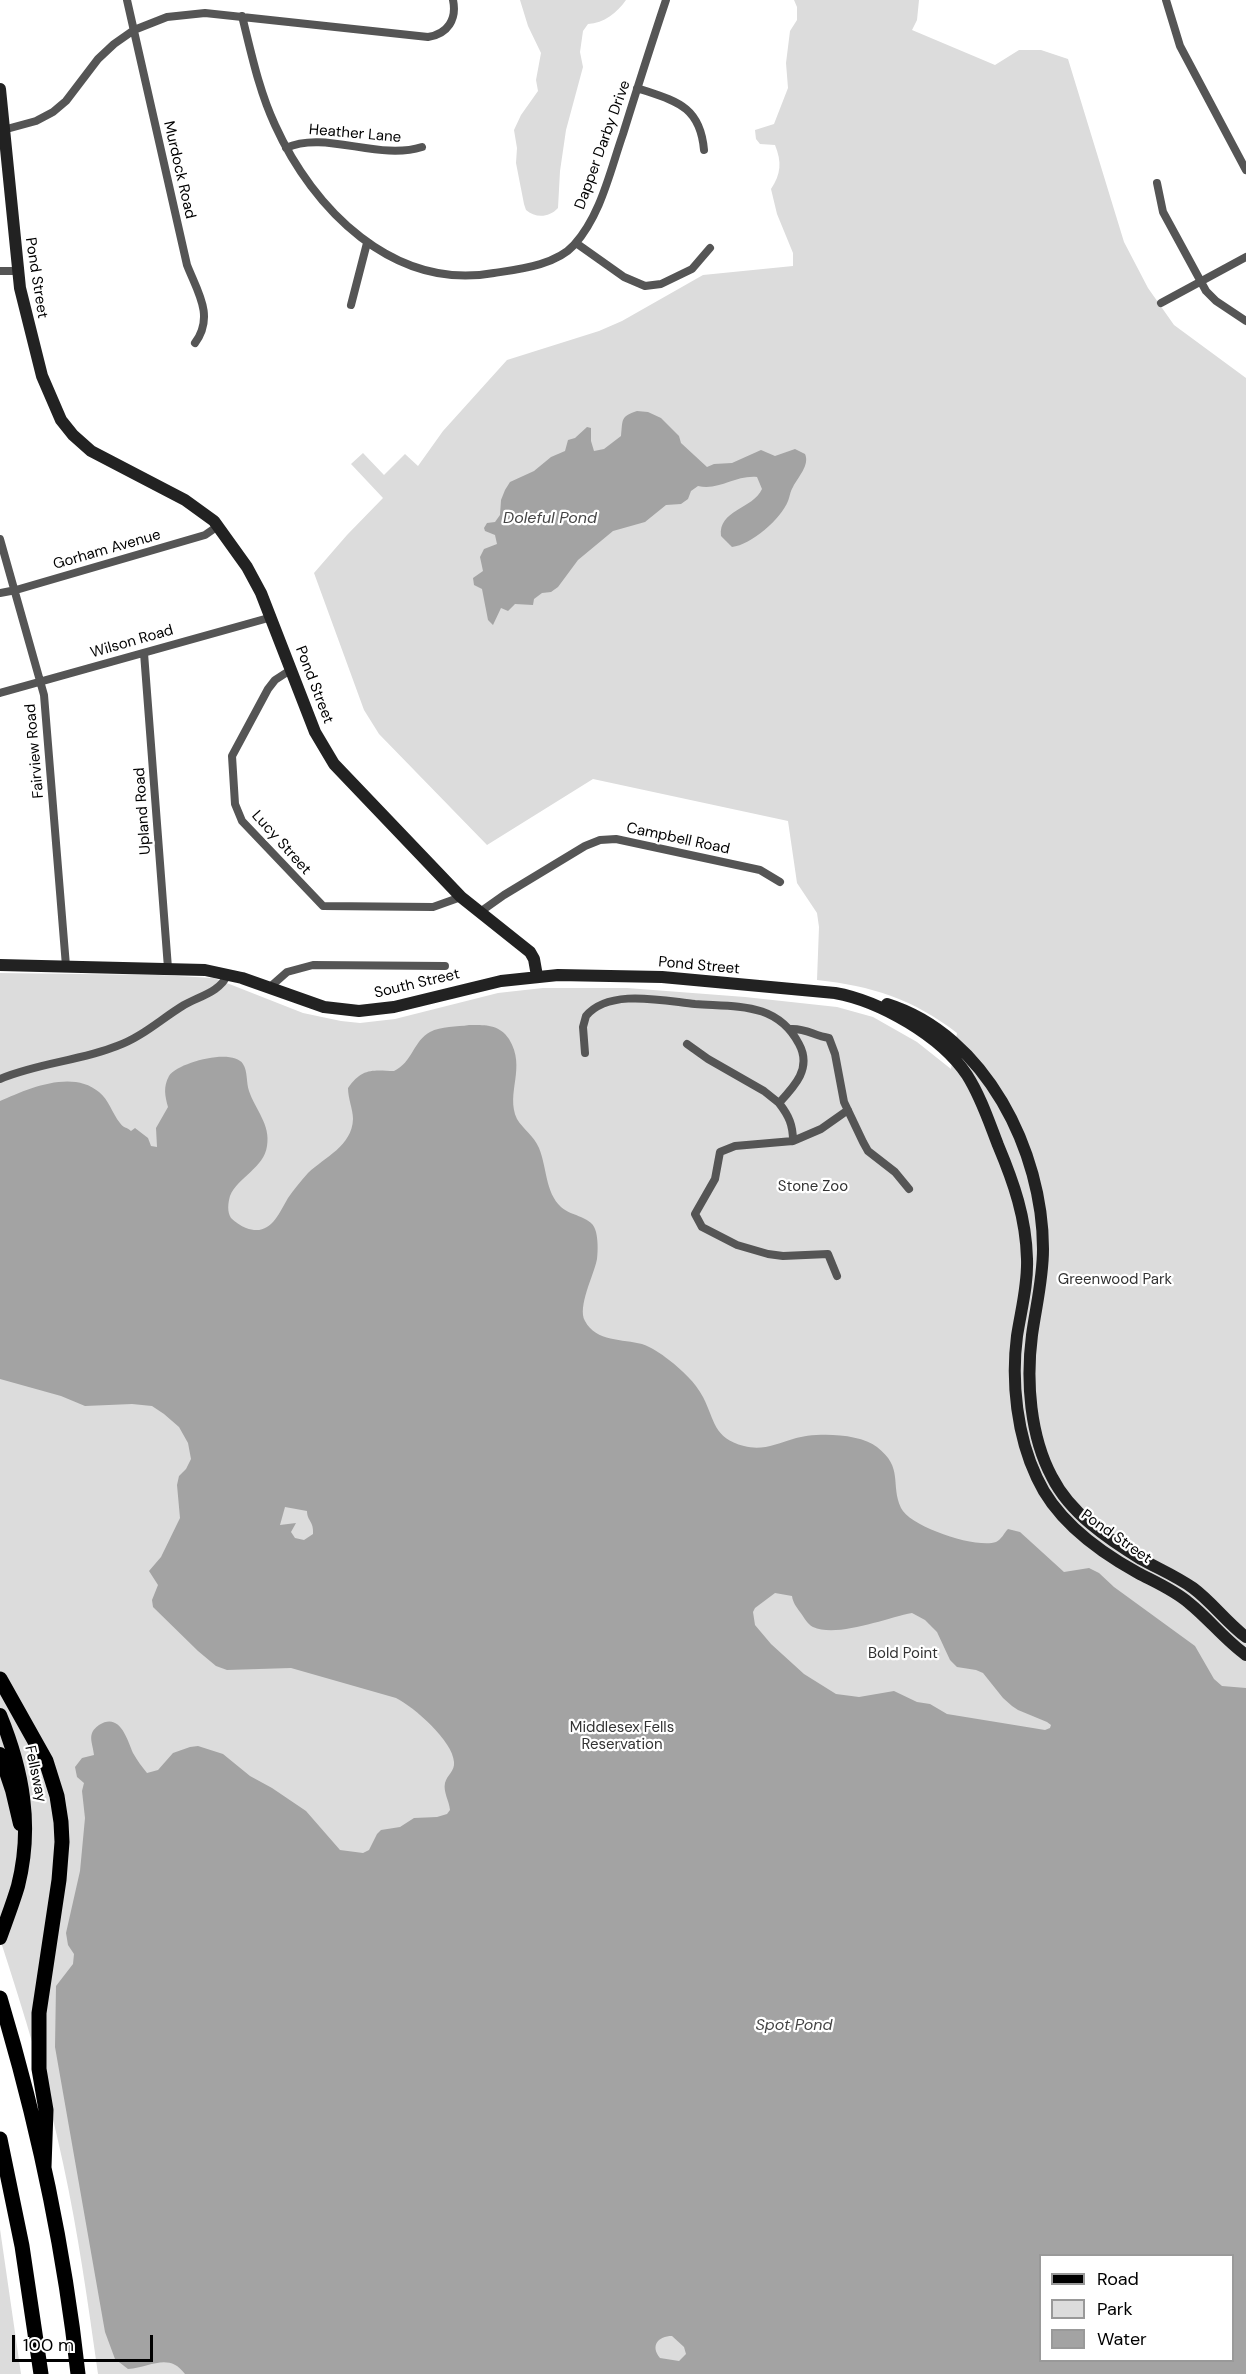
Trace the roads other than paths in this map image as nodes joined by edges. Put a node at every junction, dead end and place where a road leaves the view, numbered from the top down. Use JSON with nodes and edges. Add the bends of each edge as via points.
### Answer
{"nodes":[{"id":1,"x":127,"y":0,"type":"edge"},
{"id":2,"x":453,"y":0,"type":"edge"},
{"id":3,"x":666,"y":0,"type":"edge"},
{"id":4,"x":1166,"y":0,"type":"edge"},
{"id":5,"x":242,"y":16,"type":"junction"},
{"id":6,"x":134,"y":30,"type":"junction"},
{"id":7,"x":637,"y":88,"type":"junction"},
{"id":8,"x":0,"y":89,"type":"edge"},
{"id":9,"x":3,"y":130,"type":"junction"},
{"id":10,"x":422,"y":147,"type":"dead end"},
{"id":11,"x":286,"y":148,"type":"junction"},
{"id":12,"x":704,"y":150,"type":"dead end"},
{"id":13,"x":1246,"y":170,"type":"edge"},
{"id":14,"x":1157,"y":183,"type":"dead end"},
{"id":15,"x":367,"y":243,"type":"junction"},
{"id":16,"x":576,"y":243,"type":"junction"},
{"id":17,"x":710,"y":248,"type":"dead end"},
{"id":18,"x":1246,"y":257,"type":"edge"},
{"id":19,"x":0,"y":271,"type":"edge"},
{"id":20,"x":18,"y":272,"type":"junction"},
{"id":21,"x":1201,"y":282,"type":"junction"},
{"id":22,"x":1161,"y":303,"type":"dead end"},
{"id":23,"x":351,"y":305,"type":"dead end"},
{"id":24,"x":1246,"y":321,"type":"edge"},
{"id":25,"x":195,"y":343,"type":"dead end"},
{"id":26,"x":218,"y":526,"type":"junction"},
{"id":27,"x":0,"y":539,"type":"edge"},
{"id":28,"x":16,"y":590,"type":"junction"},
{"id":29,"x":0,"y":593,"type":"edge"},
{"id":30,"x":272,"y":616,"type":"junction"},
{"id":31,"x":144,"y":653,"type":"junction"},
{"id":32,"x":292,"y":669,"type":"junction"},
{"id":33,"x":42,"y":682,"type":"junction"},
{"id":34,"x":0,"y":693,"type":"edge"},
{"id":35,"x":780,"y":882,"type":"dead end"},
{"id":36,"x":461,"y":897,"type":"junction"},
{"id":37,"x":480,"y":912,"type":"junction"},
{"id":38,"x":0,"y":965,"type":"edge"},
{"id":39,"x":66,"y":966,"type":"junction"},
{"id":40,"x":445,"y":966,"type":"dead end"},
{"id":41,"x":168,"y":968,"type":"junction"},
{"id":42,"x":228,"y":974,"type":"junction"},
{"id":43,"x":537,"y":976,"type":"junction"},
{"id":44,"x":270,"y":987,"type":"junction"},
{"id":45,"x":871,"y":1002,"type":"junction"},
{"id":46,"x":791,"y":1029,"type":"junction"},
{"id":47,"x":687,"y":1044,"type":"dead end"},
{"id":48,"x":585,"y":1053,"type":"dead end"},
{"id":49,"x":0,"y":1078,"type":"edge"},
{"id":50,"x":779,"y":1104,"type":"junction"},
{"id":51,"x":848,"y":1110,"type":"junction"},
{"id":52,"x":793,"y":1141,"type":"junction"},
{"id":53,"x":909,"y":1189,"type":"dead end"},
{"id":54,"x":837,"y":1276,"type":"dead end"},
{"id":55,"x":1246,"y":1637,"type":"edge"},
{"id":56,"x":1246,"y":1655,"type":"edge"},
{"id":57,"x":0,"y":1679,"type":"edge"},
{"id":58,"x":0,"y":1715,"type":"edge"},
{"id":59,"x":0,"y":1754,"type":"edge"},
{"id":60,"x":23,"y":1842,"type":"junction"},
{"id":61,"x":0,"y":1938,"type":"edge"},
{"id":62,"x":0,"y":1998,"type":"edge"},
{"id":63,"x":0,"y":2139,"type":"edge"},
{"id":64,"x":44,"y":2167,"type":"junction"},
{"id":65,"x":40,"y":2374,"type":"edge"},
{"id":66,"x":78,"y":2374,"type":"edge"}],
"edges":[{"from":1,"to":6,"type":"street","name":"Murdock Road"},
{"from":2,"to":5,"type":"street","via":[[450,25],[428,37]]},
{"from":3,"to":7,"type":"street","name":"Dapper Darby Drive"},
{"from":4,"to":13,"type":"street","via":[[1180,46]]},
{"from":5,"to":6,"type":"street","via":[[186,13]]},
{"from":5,"to":11,"type":"street","name":"Dapper Darby Drive","via":[[267,105]]},
{"from":6,"to":9,"type":"street","via":[[103,54],[58,108],[36,121]]},
{"from":6,"to":25,"type":"street","name":"Murdock Road","via":[[187,265],[204,306],[204,328]]},
{"from":7,"to":12,"type":"street","via":[[685,106],[698,123]]},
{"from":7,"to":16,"type":"street","name":"Dapper Darby Drive","via":[[601,200]]},
{"from":8,"to":9,"type":"main road","name":"Pond Street"},
{"from":9,"to":20,"type":"main road","name":"Pond Street"},
{"from":10,"to":11,"type":"street","name":"Heather Lane","via":[[397,152],[311,142]]},
{"from":11,"to":15,"type":"street","name":"Dapper Darby Drive","via":[[321,198]]},
{"from":14,"to":21,"type":"street","via":[[1163,212]]},
{"from":15,"to":16,"type":"street","name":"Dapper Darby Drive","via":[[416,267],[471,276],[548,261]]},
{"from":15,"to":23,"type":"street"},
{"from":16,"to":17,"type":"street","via":[[624,277],[645,286],[661,284],[692,269]]},
{"from":18,"to":21,"type":"street"},
{"from":19,"to":20,"type":"street"},
{"from":20,"to":26,"type":"main road","name":"Pond Street","via":[[42,376],[66,427],[91,451],[185,500]]},
{"from":21,"to":22,"type":"street"},
{"from":21,"to":24,"type":"street","via":[[1211,296]]},
{"from":26,"to":28,"type":"street","name":"Gorham Avenue","via":[[205,535]]},
{"from":26,"to":30,"type":"main road","name":"Pond Street","via":[[252,576]]},
{"from":27,"to":28,"type":"street","name":"Fairview Road"},
{"from":28,"to":29,"type":"street","name":"Gorham Avenue"},
{"from":28,"to":33,"type":"street","name":"Fairview Road"},
{"from":30,"to":31,"type":"street","name":"Wilson Road"},
{"from":30,"to":32,"type":"main road","name":"Pond Street"},
{"from":31,"to":33,"type":"street","name":"Wilson Road"},
{"from":31,"to":41,"type":"street","name":"Upland Road"},
{"from":32,"to":36,"type":"main road","name":"Pond Street","via":[[315,732],[334,764]]},
{"from":32,"to":36,"type":"street","name":"Lucy Street","via":[[267,688],[233,754],[235,804],[242,821],[322,906],[433,907]]},
{"from":33,"to":34,"type":"street","name":"Wilson Road"},
{"from":33,"to":39,"type":"street","name":"Fairview Road"},
{"from":35,"to":37,"type":"street","name":"Campbell Road","via":[[759,870],[606,839],[585,846]]},
{"from":36,"to":37,"type":"main road","name":"Pond Street"},
{"from":37,"to":43,"type":"main road","name":"Pond Street","via":[[530,952]]},
{"from":38,"to":39,"type":"main road","name":"South Street"},
{"from":39,"to":41,"type":"main road","name":"South Street"},
{"from":40,"to":44,"type":"street","name":"South Street","via":[[313,965],[287,972]]},
{"from":41,"to":42,"type":"main road","name":"South Street"},
{"from":42,"to":44,"type":"main road","name":"South Street"},
{"from":42,"to":49,"type":"street","via":[[218,988],[131,1040]]},
{"from":43,"to":44,"type":"main road","name":"South Street","via":[[367,1011],[324,1007]]},
{"from":43,"to":45,"type":"main road","name":"Pond Street","via":[[662,977],[835,993]]},
{"from":45,"to":55,"type":"main road","name":"Pond Street","via":[[911,1014],[971,1060],[995,1092],[1029,1162],[1040,1207],[1043,1251],[1031,1344],[1031,1394],[1039,1443],[1055,1482],[1074,1507],[1101,1531],[1194,1589]]},
{"from":45,"to":56,"type":"main road","name":"Pond Street","via":[[937,1043],[963,1069],[979,1097],[1016,1191],[1025,1225],[1027,1263],[1016,1345],[1016,1388],[1025,1447],[1043,1490],[1087,1538],[1121,1563],[1189,1602]]},
{"from":46,"to":48,"type":"street","via":[[771,1014],[753,1009],[629,998],[604,1003],[588,1013],[584,1023]]},
{"from":46,"to":50,"type":"street","via":[[804,1054],[804,1066]]},
{"from":46,"to":51,"type":"street","via":[[829,1038]]},
{"from":47,"to":50,"type":"street"},
{"from":50,"to":52,"type":"street","via":[[789,1116]]},
{"from":51,"to":52,"type":"street","via":[[821,1129]]},
{"from":51,"to":53,"type":"street","via":[[868,1151]]},
{"from":52,"to":54,"type":"street","via":[[735,1146],[720,1152],[715,1179],[695,1214],[702,1227],[751,1250],[783,1256],[828,1254]]},
{"from":57,"to":64,"type":"highway","via":[[46,1761],[61,1822],[59,1880],[39,2013],[39,2069],[46,2110]]},
{"from":58,"to":60,"type":"main road","name":"Fellsway","via":[[23,1787]]},
{"from":59,"to":60,"type":"main road","name":"Fellsway"},
{"from":60,"to":61,"type":"main road","name":"Fellsway","via":[[20,1874]]},
{"from":62,"to":64,"type":"highway"},
{"from":63,"to":65,"type":"highway","via":[[22,2246]]},
{"from":64,"to":66,"type":"highway"}]}
